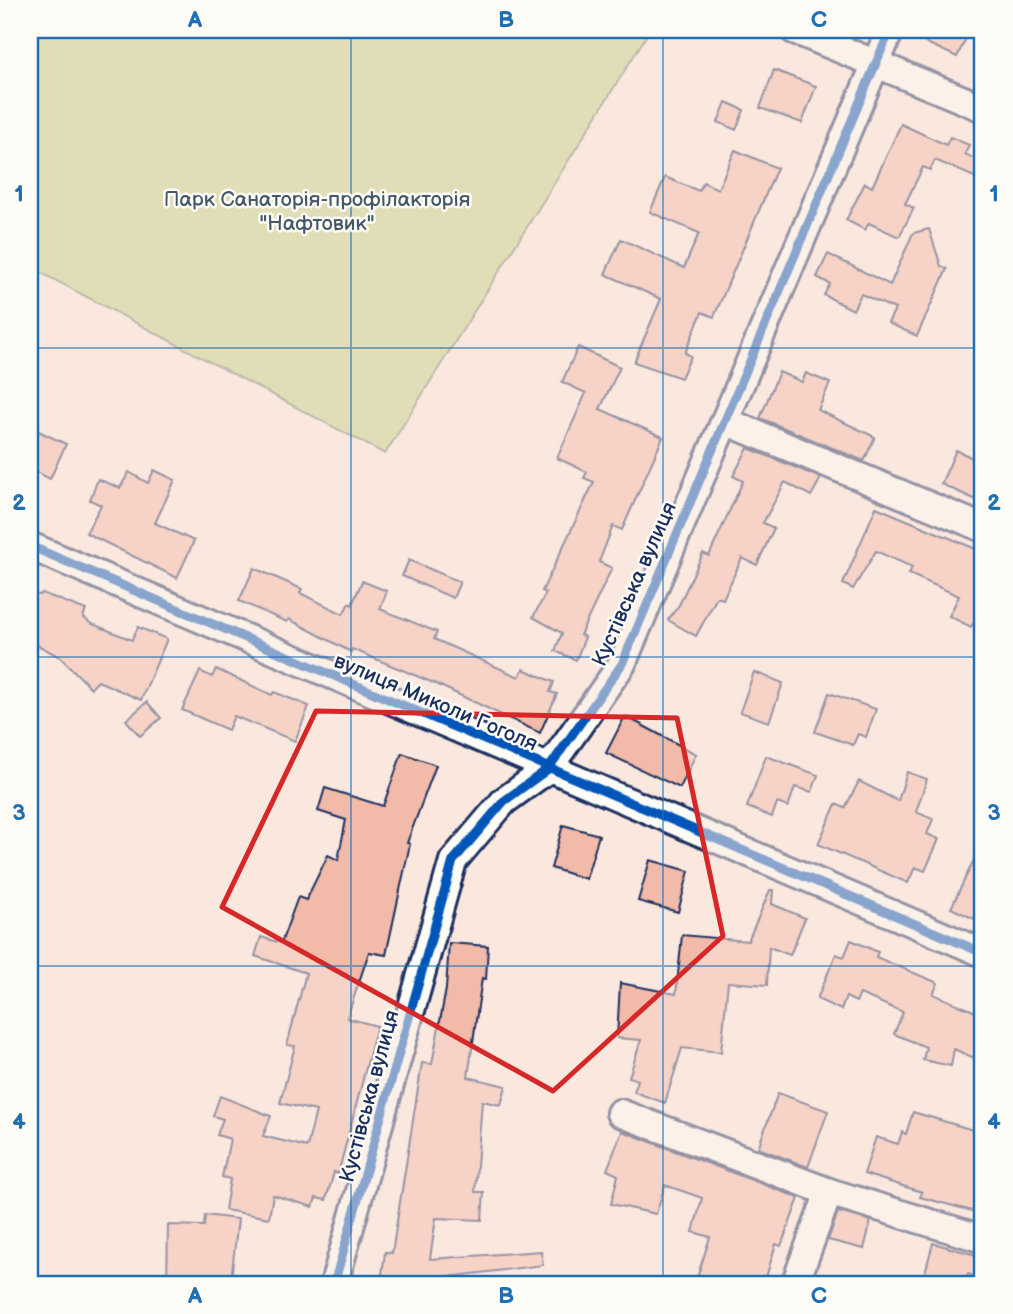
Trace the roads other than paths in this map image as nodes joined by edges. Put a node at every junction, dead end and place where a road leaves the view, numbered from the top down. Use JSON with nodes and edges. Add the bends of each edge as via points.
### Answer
{"nodes":[{"id":1,"x":794,"y":30,"type":"edge"},
{"id":2,"x":890,"y":30,"type":"edge"},
{"id":3,"x":876,"y":64,"type":"junction"},
{"id":4,"x":983,"y":108,"type":"edge"},
{"id":5,"x":724,"y":421,"type":"junction"},
{"id":6,"x":983,"y":527,"type":"edge"},
{"id":7,"x":30,"y":546,"type":"edge"},
{"id":8,"x":548,"y":769,"type":"junction"},
{"id":9,"x":983,"y":953,"type":"edge"},
{"id":10,"x":620,"y":1113,"type":"dead end"},
{"id":11,"x":830,"y":1192,"type":"junction"},
{"id":12,"x":983,"y":1239,"type":"edge"},
{"id":13,"x":334,"y":1284,"type":"edge"},
{"id":14,"x":794,"y":1284,"type":"edge"}],
"edges":[{"from":1,"to":3,"type":"street"},
{"from":2,"to":3,"type":"street","name":"Кустівська вулиця"},
{"from":3,"to":4,"type":"street"},
{"from":3,"to":5,"type":"street","name":"Кустівська вулиця"},
{"from":5,"to":6,"type":"street"},
{"from":5,"to":8,"type":"street","name":"Кустівська вулиця","via":[[622,664]]},
{"from":7,"to":8,"type":"street","name":"вулиця Миколи Гоголя"},
{"from":8,"to":9,"type":"street","name":"вулиця Миколи Гоголя"},
{"from":8,"to":13,"type":"street","name":"Кустівська вулиця","via":[[504,801],[453,861]]},
{"from":10,"to":11,"type":"street"},
{"from":11,"to":12,"type":"street"},
{"from":11,"to":14,"type":"street"}]}
